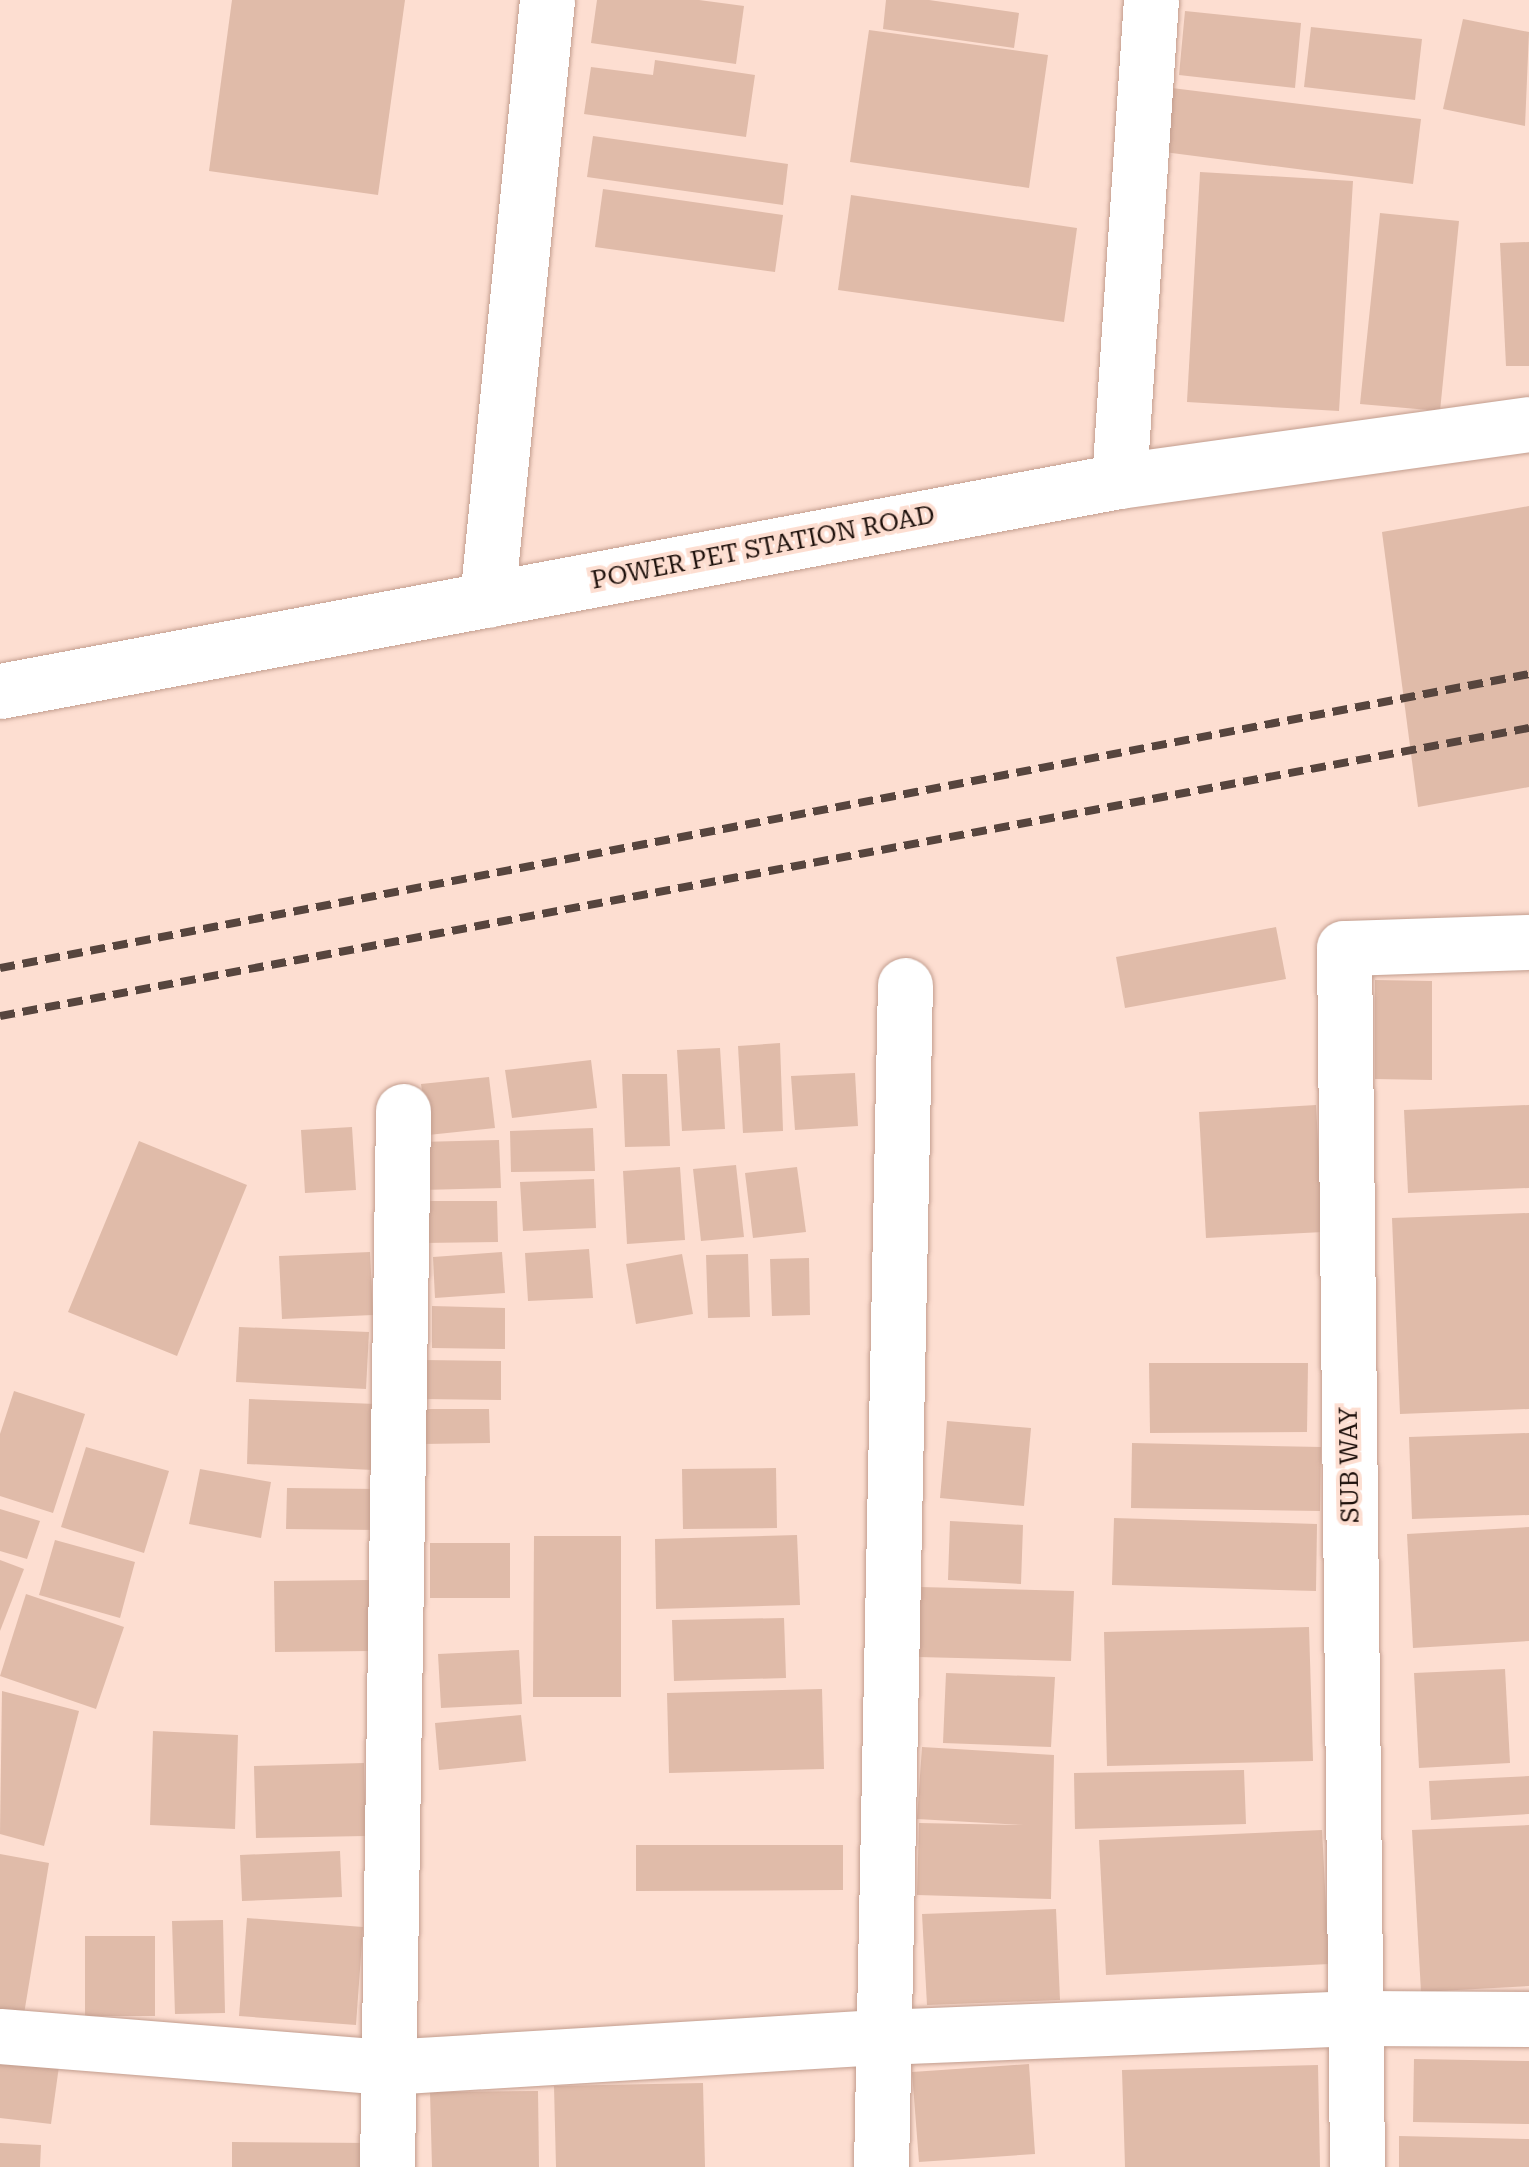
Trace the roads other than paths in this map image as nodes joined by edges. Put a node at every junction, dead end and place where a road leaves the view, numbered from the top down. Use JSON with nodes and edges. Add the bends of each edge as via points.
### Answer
{"nodes":[{"id":1,"x":547,"y":0,"type":"edge"},
{"id":2,"x":1150,"y":0,"type":"edge"},
{"id":3,"x":1529,"y":424,"type":"edge"},
{"id":4,"x":1119,"y":481,"type":"junction"},
{"id":5,"x":487,"y":600,"type":"junction"},
{"id":6,"x":0,"y":691,"type":"edge"},
{"id":7,"x":1529,"y":942,"type":"edge"},
{"id":8,"x":905,"y":985,"type":"dead end"},
{"id":9,"x":403,"y":1111,"type":"dead end"},
{"id":10,"x":1357,"y":2018,"type":"junction"},
{"id":11,"x":1529,"y":2019,"type":"edge"},
{"id":12,"x":0,"y":2036,"type":"edge"},
{"id":13,"x":882,"y":2037,"type":"junction"},
{"id":14,"x":387,"y":2067,"type":"junction"},
{"id":15,"x":387,"y":2167,"type":"edge"},
{"id":16,"x":881,"y":2167,"type":"edge"},
{"id":17,"x":1358,"y":2167,"type":"edge"}],
"edges":[{"from":1,"to":5,"type":"street"},
{"from":2,"to":4,"type":"street"},
{"from":3,"to":4,"type":"street","name":"POWER PET STATION ROAD"},
{"from":4,"to":5,"type":"street","name":"POWER PET STATION ROAD"},
{"from":5,"to":6,"type":"street","name":"POWER PET STATION ROAD"},
{"from":7,"to":10,"type":"street","name":"SUB WAY","via":[[1344,948]]},
{"from":8,"to":13,"type":"street"},
{"from":9,"to":14,"type":"street"},
{"from":10,"to":11,"type":"street"},
{"from":10,"to":13,"type":"street"},
{"from":10,"to":17,"type":"street","name":"SUB WAY"},
{"from":12,"to":14,"type":"street"},
{"from":13,"to":14,"type":"street"},
{"from":13,"to":16,"type":"street"},
{"from":14,"to":15,"type":"street"}]}
